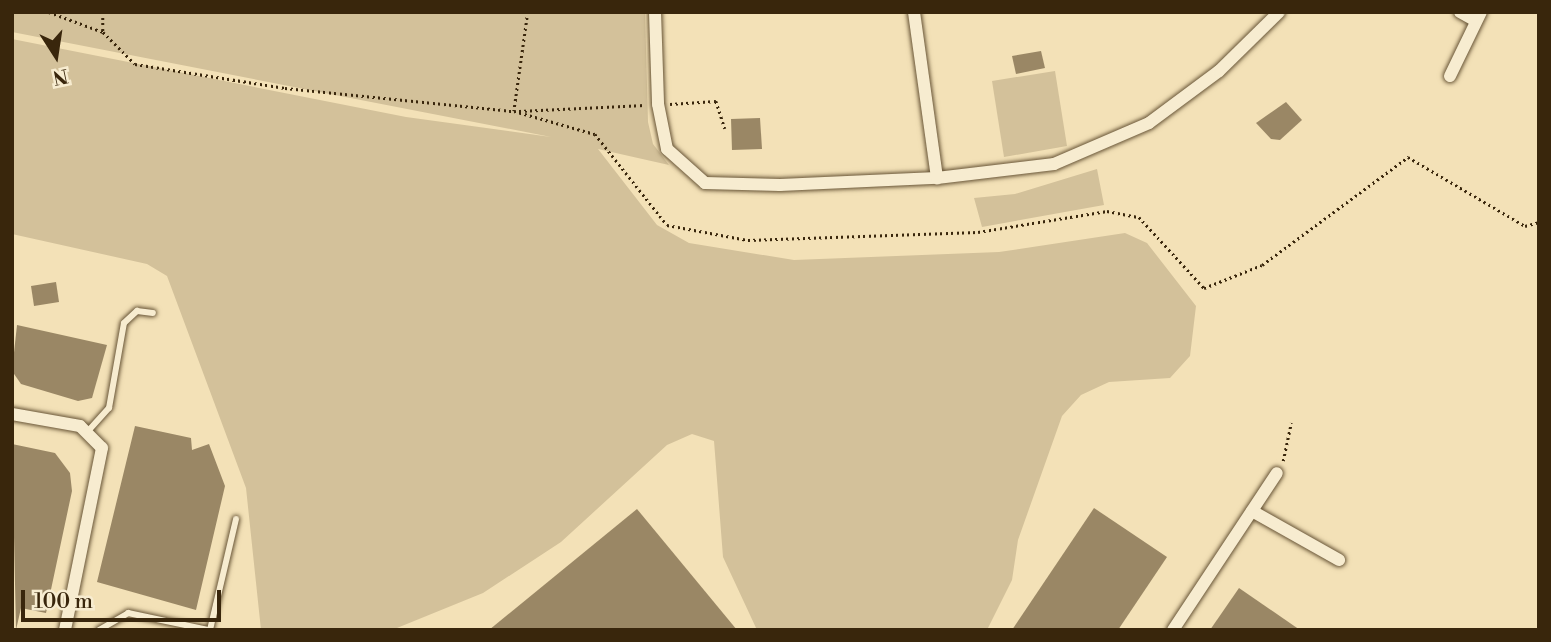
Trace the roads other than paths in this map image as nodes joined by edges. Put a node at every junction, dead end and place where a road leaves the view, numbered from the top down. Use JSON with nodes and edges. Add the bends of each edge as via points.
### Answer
{"nodes":[{"id":1,"x":655,"y":12,"type":"edge"},
{"id":2,"x":914,"y":12,"type":"edge"},
{"id":3,"x":1279,"y":12,"type":"edge"},
{"id":4,"x":1460,"y":12,"type":"edge"},
{"id":5,"x":1478,"y":17,"type":"edge"},
{"id":6,"x":1450,"y":76,"type":"dead end"},
{"id":7,"x":937,"y":178,"type":"junction"},
{"id":8,"x":153,"y":313,"type":"dead end"},
{"id":9,"x":12,"y":414,"type":"edge"},
{"id":10,"x":89,"y":430,"type":"junction"},
{"id":11,"x":1276,"y":473,"type":"road end"},
{"id":12,"x":1252,"y":511,"type":"junction"},
{"id":13,"x":236,"y":519,"type":"dead end"},
{"id":14,"x":1339,"y":560,"type":"dead end"},
{"id":15,"x":65,"y":630,"type":"edge"},
{"id":16,"x":99,"y":630,"type":"edge"},
{"id":17,"x":210,"y":630,"type":"edge"},
{"id":18,"x":1173,"y":630,"type":"edge"}],
"edges":[{"from":1,"to":7,"type":"street","via":[[658,104],[667,149],[705,183]]},
{"from":2,"to":7,"type":"street"},
{"from":3,"to":7,"type":"street","via":[[1219,71],[1149,123],[1054,164]]},
{"from":4,"to":5,"type":"street"},
{"from":5,"to":6,"type":"street"},
{"from":8,"to":10,"type":"lane","via":[[137,311],[124,324],[109,408]]},
{"from":9,"to":10,"type":"street"},
{"from":10,"to":15,"type":"street","via":[[100,443],[102,465]]},
{"from":11,"to":12,"type":"street"},
{"from":12,"to":14,"type":"street"},
{"from":12,"to":18,"type":"street"},
{"from":13,"to":17,"type":"lane"},
{"from":16,"to":17,"type":"lane","via":[[128,613]]}]}
